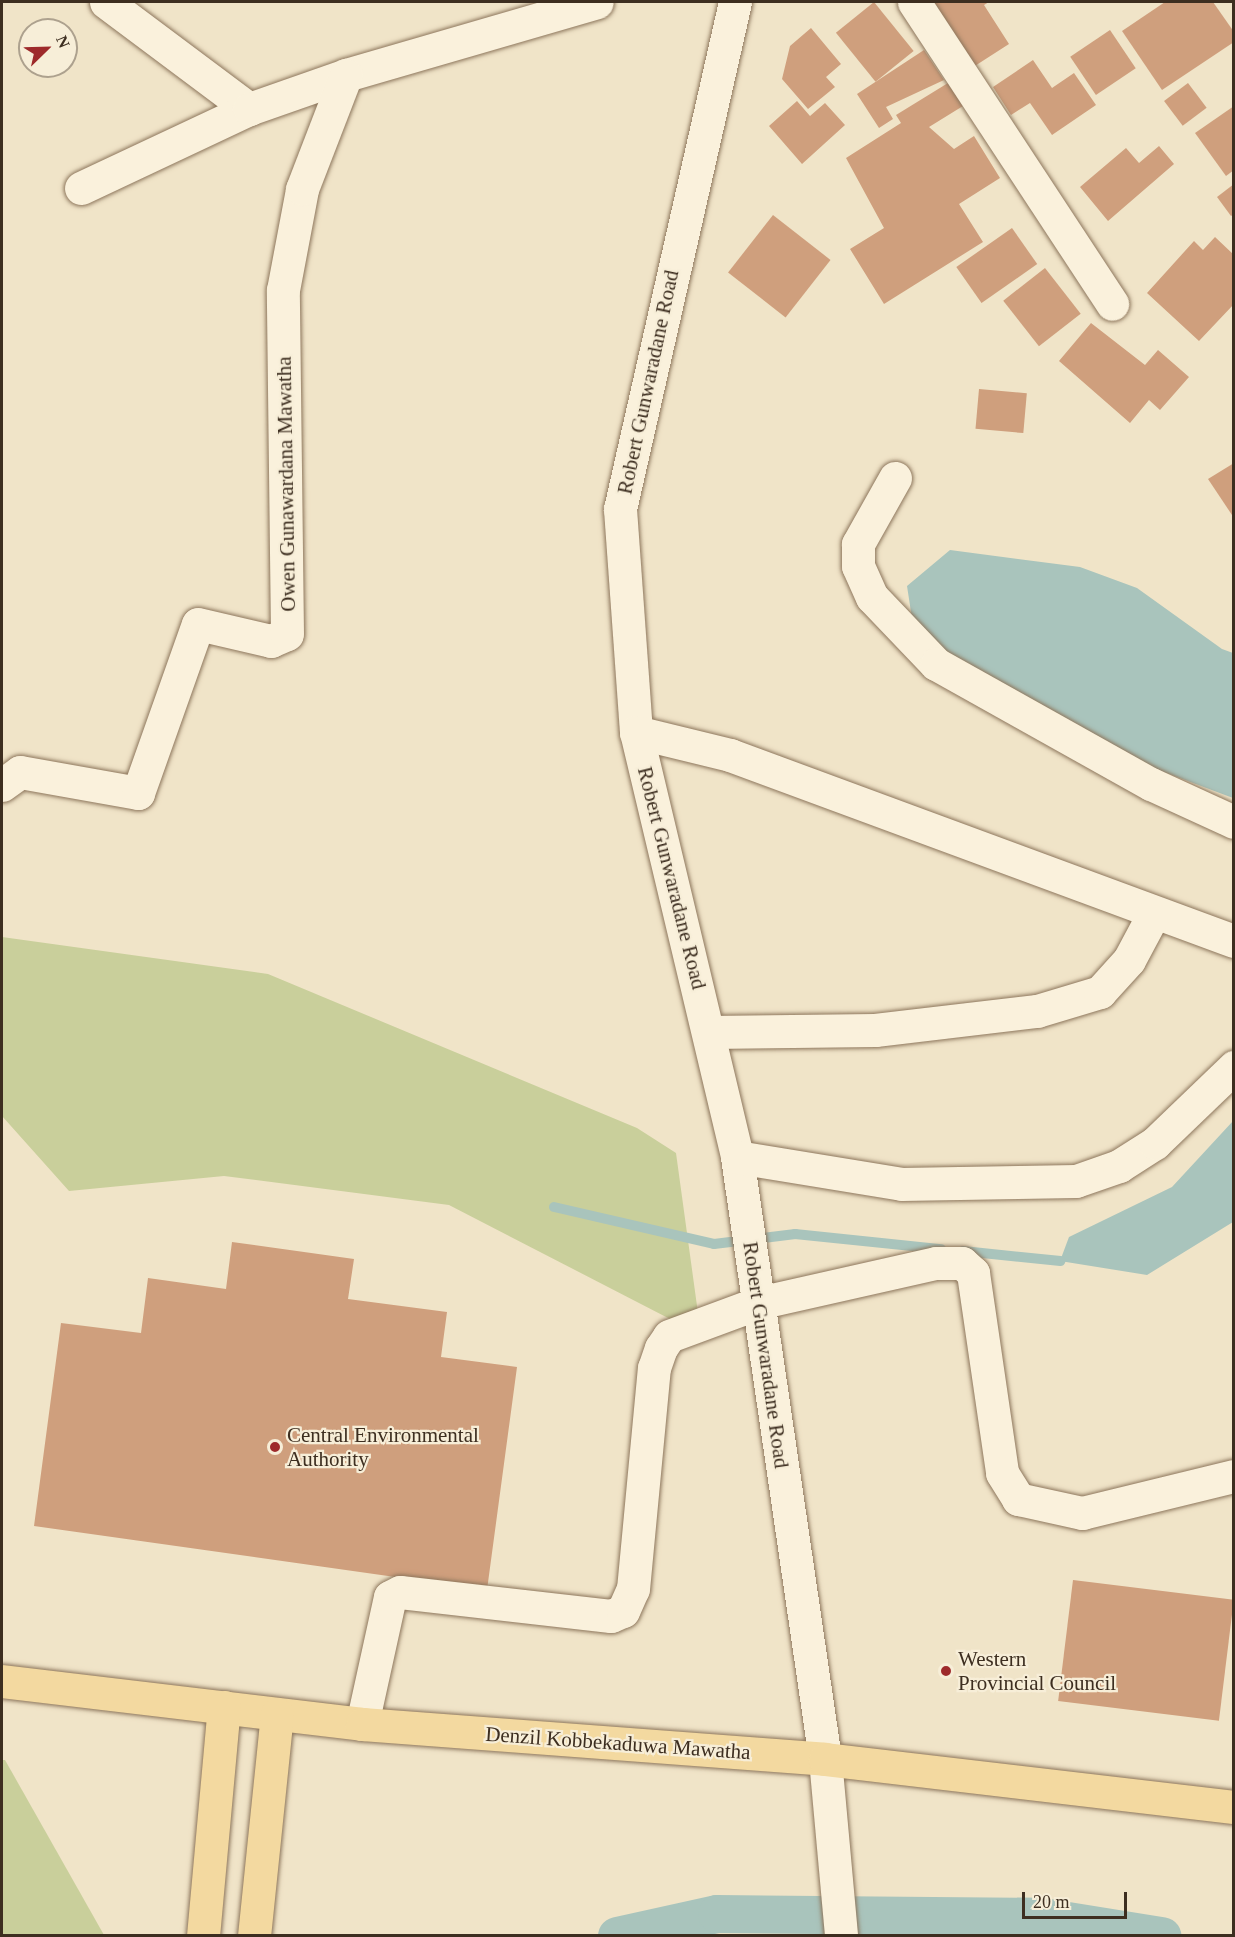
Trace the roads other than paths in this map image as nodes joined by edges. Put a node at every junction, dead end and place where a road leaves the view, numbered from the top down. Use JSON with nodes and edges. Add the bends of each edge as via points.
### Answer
{"nodes":[{"id":1,"x":106,"y":2,"type":"edge"},
{"id":2,"x":597,"y":2,"type":"edge"},
{"id":3,"x":735,"y":2,"type":"edge"},
{"id":4,"x":914,"y":2,"type":"edge"},
{"id":5,"x":346,"y":75,"type":"junction"},
{"id":6,"x":249,"y":109,"type":"junction"},
{"id":7,"x":81,"y":188,"type":"dead end"},
{"id":8,"x":1113,"y":304,"type":"dead end"},
{"id":9,"x":895,"y":478,"type":"dead end"},
{"id":10,"x":636,"y":732,"type":"junction"},
{"id":11,"x":2,"y":785,"type":"edge"},
{"id":12,"x":1233,"y":822,"type":"edge"},
{"id":13,"x":1154,"y":913,"type":"junction"},
{"id":14,"x":1233,"y":940,"type":"edge"},
{"id":15,"x":709,"y":1032,"type":"junction"},
{"id":16,"x":1233,"y":1067,"type":"edge"},
{"id":17,"x":737,"y":1157,"type":"junction"},
{"id":18,"x":756,"y":1288,"type":"junction"},
{"id":19,"x":1233,"y":1476,"type":"edge"},
{"id":20,"x":2,"y":1681,"type":"edge"},
{"id":21,"x":224,"y":1707,"type":"junction"},
{"id":22,"x":277,"y":1714,"type":"junction"},
{"id":23,"x":362,"y":1724,"type":"junction"},
{"id":24,"x":825,"y":1759,"type":"junction"},
{"id":25,"x":1233,"y":1807,"type":"edge"},
{"id":26,"x":203,"y":1935,"type":"edge"},
{"id":27,"x":254,"y":1935,"type":"edge"},
{"id":28,"x":841,"y":1935,"type":"edge"}],
"edges":[{"from":1,"to":6,"type":"street"},
{"from":2,"to":5,"type":"street"},
{"from":3,"to":10,"type":"street","name":"Robert Gunwaradane Road","via":[[620,509]]},
{"from":4,"to":8,"type":"street"},
{"from":5,"to":6,"type":"street"},
{"from":5,"to":11,"type":"street","name":"Owen Gunawardana Mawatha","via":[[302,189],[283,290],[287,634],[271,641],[198,624],[138,793],[20,772]]},
{"from":6,"to":7,"type":"street"},
{"from":9,"to":12,"type":"street","via":[[858,544],[858,566],[872,597],[936,664],[1151,784]]},
{"from":10,"to":13,"type":"street","via":[[730,755]]},
{"from":10,"to":15,"type":"street","name":"Robert Gunwaradane Road"},
{"from":13,"to":14,"type":"street"},
{"from":13,"to":15,"type":"street","via":[[1129,960],[1100,992],[1036,1011],[875,1030]]},
{"from":15,"to":17,"type":"street","name":"Robert Gunwaradane Road"},
{"from":16,"to":17,"type":"street","via":[[1155,1143],[1119,1166],[1076,1181],[901,1184]]},
{"from":17,"to":18,"type":"street","name":"Robert Gunwaradane Road"},
{"from":18,"to":19,"type":"street","via":[[936,1263],[962,1263],[973,1273],[1002,1473],[1018,1499],[1082,1513]]},
{"from":18,"to":23,"type":"street","via":[[669,1336],[661,1348],[654,1368],[633,1589],[623,1611],[610,1616],[400,1592],[390,1597]]},
{"from":18,"to":24,"type":"street","name":"Robert Gunwaradane Road"},
{"from":20,"to":21,"type":"main road","name":"Denzil Kobbekaduwa Mawatha"},
{"from":21,"to":22,"type":"main road","name":"Denzil Kobbekaduwa Mawatha"},
{"from":21,"to":26,"type":"main road"},
{"from":22,"to":23,"type":"main road","name":"Denzil Kobbekaduwa Mawatha"},
{"from":22,"to":27,"type":"main road"},
{"from":23,"to":24,"type":"main road","name":"Denzil Kobbekaduwa Mawatha"},
{"from":24,"to":25,"type":"main road","name":"Denzil Kobbekaduwa Mawatha"},
{"from":24,"to":28,"type":"street","name":"Robert Gunwaradane Road"}]}
